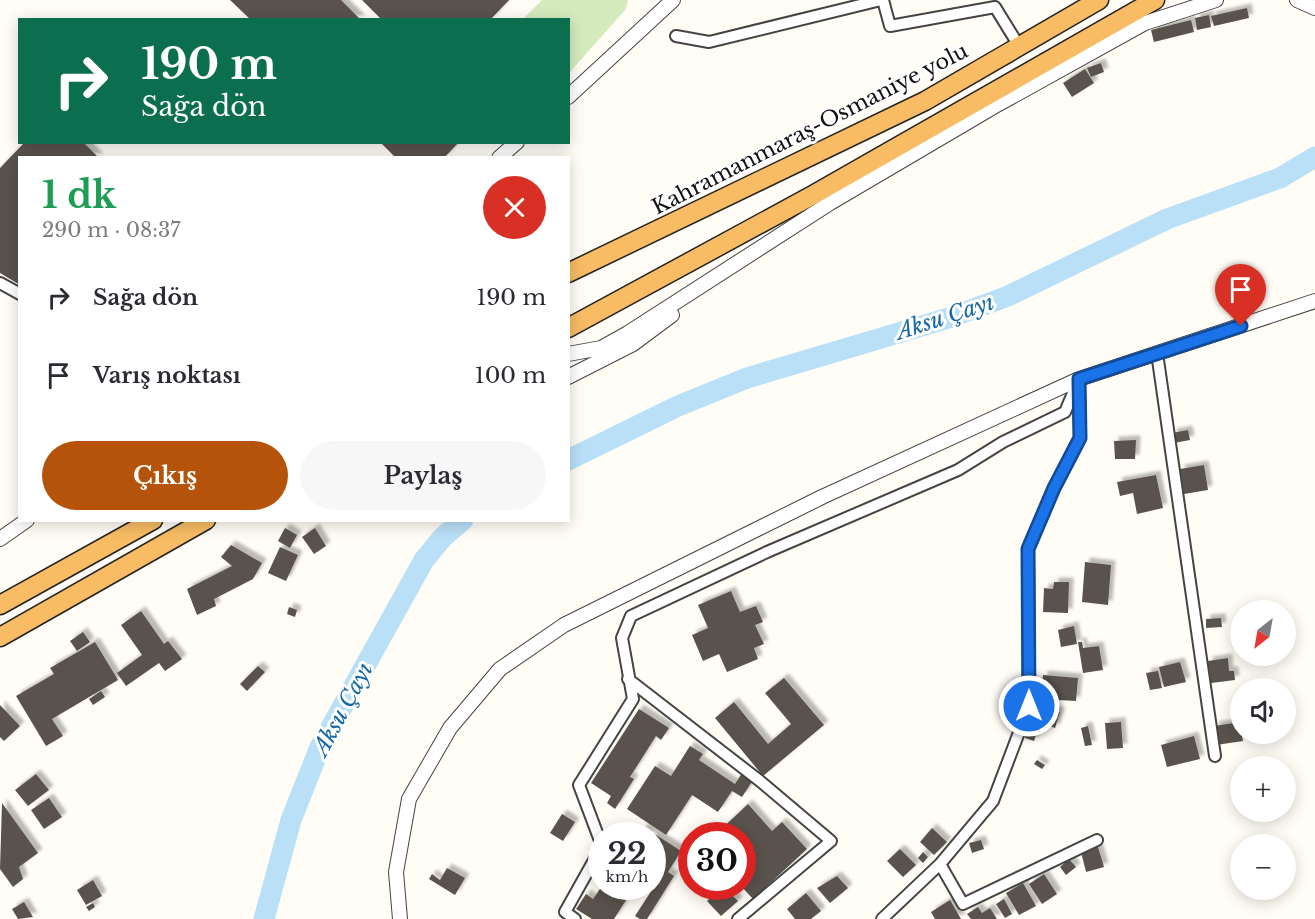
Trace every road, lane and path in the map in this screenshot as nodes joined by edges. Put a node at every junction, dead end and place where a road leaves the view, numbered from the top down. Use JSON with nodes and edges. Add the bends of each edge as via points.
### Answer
{"nodes":[{"id":1,"x":673,"y":0,"type":"edge"},
{"id":2,"x":882,"y":0,"type":"edge"},
{"id":3,"x":1099,"y":0,"type":"edge"},
{"id":4,"x":1155,"y":0,"type":"edge"},
{"id":5,"x":1216,"y":0,"type":"edge"},
{"id":6,"x":1297,"y":0,"type":"edge"},
{"id":7,"x":849,"y":4,"type":"edge"},
{"id":8,"x":1315,"y":8,"type":"edge"},
{"id":9,"x":676,"y":36,"type":"dead end"},
{"id":10,"x":1019,"y":46,"type":"junction"},
{"id":11,"x":570,"y":95,"type":"edge"},
{"id":12,"x":515,"y":144,"type":"edge"},
{"id":13,"x":501,"y":156,"type":"edge"},
{"id":14,"x":806,"y":219,"type":"junction"},
{"id":15,"x":570,"y":272,"type":"edge"},
{"id":16,"x":0,"y":283,"type":"edge"},
{"id":17,"x":18,"y":293,"type":"edge"},
{"id":18,"x":1315,"y":301,"type":"edge"},
{"id":19,"x":570,"y":327,"type":"edge"},
{"id":20,"x":1157,"y":353,"type":"junction"},
{"id":21,"x":570,"y":354,"type":"edge"},
{"id":22,"x":571,"y":375,"type":"edge"},
{"id":23,"x":1079,"y":379,"type":"junction"},
{"id":24,"x":24,"y":522,"type":"edge"},
{"id":25,"x":149,"y":522,"type":"edge"},
{"id":26,"x":203,"y":522,"type":"edge"},
{"id":27,"x":0,"y":539,"type":"edge"},
{"id":28,"x":0,"y":606,"type":"edge"},
{"id":29,"x":0,"y":638,"type":"edge"},
{"id":30,"x":628,"y":679,"type":"junction"},
{"id":31,"x":1215,"y":756,"type":"dead end"},
{"id":32,"x":593,"y":822,"type":"edge"},
{"id":33,"x":1097,"y":840,"type":"dead end"},
{"id":34,"x":939,"y":864,"type":"junction"},
{"id":35,"x":588,"y":871,"type":"edge"},
{"id":36,"x":400,"y":919,"type":"edge"},
{"id":37,"x":575,"y":919,"type":"edge"},
{"id":38,"x":738,"y":919,"type":"edge"},
{"id":39,"x":882,"y":919,"type":"edge"}],
"edges":[{"from":1,"to":11,"type":"street"},
{"from":2,"to":7,"type":"street"},
{"from":2,"to":10,"type":"street","via":[[890,26],[995,7]]},
{"from":3,"to":10,"type":"highway","name":"Kahramanmaraş-Osmaniye yolu"},
{"from":4,"to":19,"type":"highway","via":[[813,195]]},
{"from":5,"to":14,"type":"street","via":[[1145,23],[995,106]]},
{"from":6,"to":8,"type":"street"},
{"from":7,"to":9,"type":"street","via":[[709,42]]},
{"from":10,"to":15,"type":"highway","name":"Kahramanmaraş-Osmaniye yolu","via":[[925,101]]},
{"from":12,"to":13,"type":"street"},
{"from":14,"to":21,"type":"street","via":[[628,333],[601,348]]},
{"from":14,"to":22,"type":"street","via":[[633,344]]},
{"from":16,"to":17,"type":"street"},
{"from":18,"to":20,"type":"street"},
{"from":20,"to":23,"type":"street"},
{"from":20,"to":31,"type":"street"},
{"from":23,"to":30,"type":"street","via":[[1065,412],[1003,442],[958,470],[631,616],[622,638]]},
{"from":23,"to":34,"type":"street","via":[[1080,438],[1028,549],[1029,706],[993,801]]},
{"from":23,"to":36,"type":"street","via":[[822,497],[564,625],[500,669],[450,728],[409,799],[396,872]]},
{"from":24,"to":27,"type":"street"},
{"from":25,"to":28,"type":"highway"},
{"from":26,"to":29,"type":"highway"},
{"from":30,"to":32,"type":"street","via":[[633,699],[579,785]]},
{"from":30,"to":38,"type":"street","via":[[831,841]]},
{"from":33,"to":34,"type":"street","via":[[963,904]]},
{"from":34,"to":39,"type":"street"},
{"from":35,"to":37,"type":"street","via":[[565,912]]}]}
